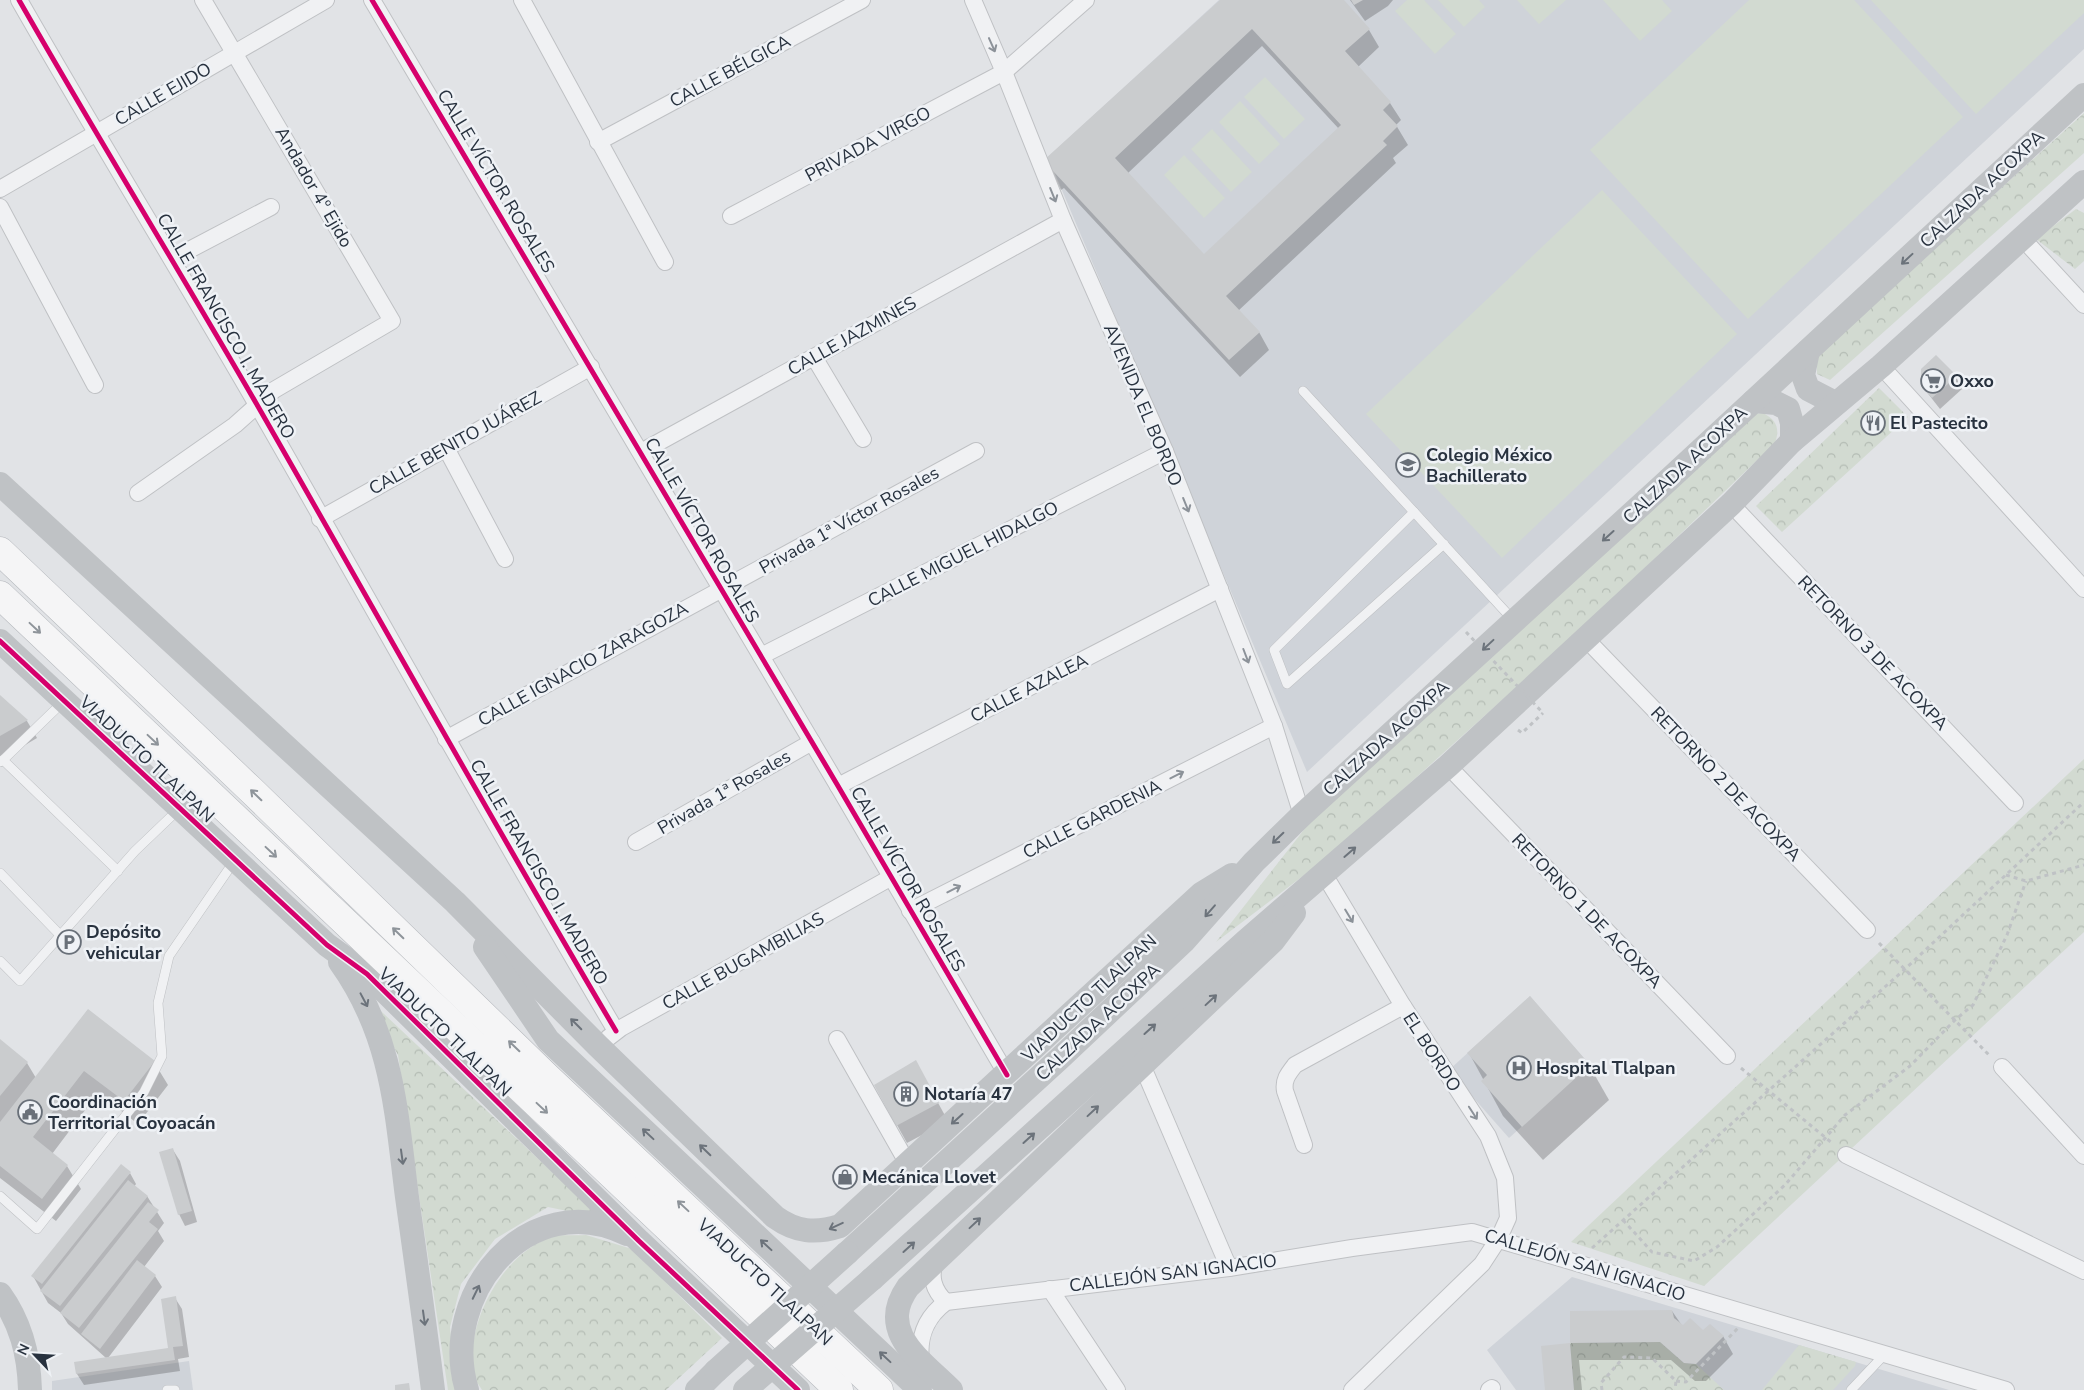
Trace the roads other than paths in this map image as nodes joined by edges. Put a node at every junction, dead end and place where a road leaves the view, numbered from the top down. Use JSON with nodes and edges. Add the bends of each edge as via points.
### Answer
{"nodes":[{"id":1,"x":19,"y":0,"type":"edge"},
{"id":2,"x":203,"y":0,"type":"edge"},
{"id":3,"x":326,"y":0,"type":"edge"},
{"id":4,"x":372,"y":0,"type":"edge"},
{"id":5,"x":862,"y":0,"type":"edge"},
{"id":6,"x":973,"y":0,"type":"edge"},
{"id":7,"x":1086,"y":0,"type":"edge"},
{"id":8,"x":524,"y":1,"type":"edge"},
{"id":9,"x":236,"y":52,"type":"junction"},
{"id":10,"x":1004,"y":72,"type":"junction"},
{"id":11,"x":2084,"y":95,"type":"edge"},
{"id":12,"x":96,"y":134,"type":"junction"},
{"id":13,"x":598,"y":142,"type":"junction"},
{"id":14,"x":2084,"y":182,"type":"edge"},
{"id":15,"x":0,"y":189,"type":"edge"},
{"id":16,"x":0,"y":207,"type":"edge"},
{"id":17,"x":271,"y":207,"type":"dead end"},
{"id":18,"x":731,"y":216,"type":"dead end"},
{"id":19,"x":1063,"y":220,"type":"junction"},
{"id":20,"x":2023,"y":239,"type":"junction"},
{"id":21,"x":172,"y":259,"type":"junction"},
{"id":22,"x":665,"y":262,"type":"dead end"},
{"id":23,"x":2084,"y":305,"type":"edge"},
{"id":24,"x":1808,"y":351,"type":"junction"},
{"id":25,"x":814,"y":357,"type":"junction"},
{"id":26,"x":591,"y":366,"type":"junction"},
{"id":27,"x":1881,"y":366,"type":"junction"},
{"id":28,"x":95,"y":385,"type":"dead end"},
{"id":29,"x":1303,"y":391,"type":"dead end"},
{"id":30,"x":1754,"y":401,"type":"junction"},
{"id":31,"x":1835,"y":403,"type":"junction"},
{"id":32,"x":256,"y":404,"type":"junction"},
{"id":33,"x":863,"y":439,"type":"dead end"},
{"id":34,"x":1792,"y":441,"type":"junction"},
{"id":35,"x":446,"y":448,"type":"junction"},
{"id":36,"x":976,"y":450,"type":"dead end"},
{"id":37,"x":641,"y":452,"type":"junction"},
{"id":38,"x":1165,"y":452,"type":"junction"},
{"id":39,"x":0,"y":484,"type":"edge"},
{"id":40,"x":138,"y":493,"type":"dead end"},
{"id":41,"x":1731,"y":504,"type":"junction"},
{"id":42,"x":1414,"y":512,"type":"junction"},
{"id":43,"x":320,"y":518,"type":"junction"},
{"id":44,"x":1444,"y":544,"type":"junction"},
{"id":45,"x":0,"y":551,"type":"edge"},
{"id":46,"x":504,"y":559,"type":"dead end"},
{"id":47,"x":721,"y":589,"type":"junction"},
{"id":48,"x":1220,"y":589,"type":"junction"},
{"id":49,"x":2084,"y":589,"type":"edge"},
{"id":50,"x":0,"y":595,"type":"edge"},
{"id":51,"x":1514,"y":622,"type":"junction"},
{"id":52,"x":1585,"y":638,"type":"junction"},
{"id":53,"x":1,"y":644,"type":"edge"},
{"id":54,"x":761,"y":656,"type":"junction"},
{"id":55,"x":65,"y":701,"type":"junction"},
{"id":56,"x":1274,"y":726,"type":"junction"},
{"id":57,"x":446,"y":739,"type":"junction"},
{"id":58,"x":812,"y":742,"type":"junction"},
{"id":59,"x":2,"y":761,"type":"edge"},
{"id":60,"x":1448,"y":766,"type":"junction"},
{"id":61,"x":838,"y":786,"type":"junction"},
{"id":62,"x":2015,"y":803,"type":"dead end"},
{"id":63,"x":180,"y":808,"type":"junction"},
{"id":64,"x":1302,"y":815,"type":"junction"},
{"id":65,"x":636,"y":842,"type":"dead end"},
{"id":66,"x":235,"y":860,"type":"junction"},
{"id":67,"x":1254,"y":862,"type":"junction"},
{"id":68,"x":118,"y":871,"type":"junction"},
{"id":69,"x":0,"y":873,"type":"edge"},
{"id":70,"x":1324,"y":874,"type":"junction"},
{"id":71,"x":890,"y":878,"type":"junction"},
{"id":72,"x":455,"y":902,"type":"junction"},
{"id":73,"x":910,"y":911,"type":"junction"},
{"id":74,"x":1866,"y":930,"type":"road end"},
{"id":75,"x":61,"y":936,"type":"junction"},
{"id":76,"x":326,"y":945,"type":"junction"},
{"id":77,"x":0,"y":961,"type":"edge"},
{"id":78,"x":1403,"y":1006,"type":"junction"},
{"id":79,"x":607,"y":1039,"type":"junction"},
{"id":80,"x":838,"y":1039,"type":"dead end"},
{"id":81,"x":1727,"y":1056,"type":"road end"},
{"id":82,"x":1142,"y":1064,"type":"junction"},
{"id":83,"x":2002,"y":1067,"type":"road end"},
{"id":84,"x":1006,"y":1075,"type":"junction"},
{"id":85,"x":1304,"y":1145,"type":"dead end"},
{"id":86,"x":1846,"y":1154,"type":"road end"},
{"id":87,"x":2084,"y":1156,"type":"edge"},
{"id":88,"x":908,"y":1164,"type":"junction"},
{"id":89,"x":0,"y":1196,"type":"edge"},
{"id":90,"x":1500,"y":1238,"type":"junction"},
{"id":91,"x":638,"y":1241,"type":"junction"},
{"id":92,"x":939,"y":1256,"type":"junction"},
{"id":93,"x":1229,"y":1268,"type":"junction"},
{"id":94,"x":2084,"y":1271,"type":"edge"},
{"id":95,"x":1050,"y":1289,"type":"junction"},
{"id":96,"x":0,"y":1294,"type":"edge"},
{"id":97,"x":946,"y":1302,"type":"junction"},
{"id":98,"x":1884,"y":1355,"type":"junction"},
{"id":99,"x":921,"y":1361,"type":"junction"},
{"id":100,"x":30,"y":1390,"type":"edge"},
{"id":101,"x":167,"y":1390,"type":"edge"},
{"id":102,"x":175,"y":1390,"type":"edge"},
{"id":103,"x":433,"y":1390,"type":"edge"},
{"id":104,"x":467,"y":1390,"type":"edge"},
{"id":105,"x":697,"y":1390,"type":"edge"},
{"id":106,"x":745,"y":1390,"type":"edge"},
{"id":107,"x":798,"y":1390,"type":"edge"},
{"id":108,"x":839,"y":1390,"type":"edge"},
{"id":109,"x":879,"y":1390,"type":"edge"},
{"id":110,"x":920,"y":1390,"type":"edge"},
{"id":111,"x":951,"y":1390,"type":"edge"},
{"id":112,"x":1117,"y":1390,"type":"edge"},
{"id":113,"x":1352,"y":1390,"type":"edge"},
{"id":114,"x":1851,"y":1390,"type":"edge"},
{"id":115,"x":2006,"y":1390,"type":"edge"}],
"edges":[{"from":1,"to":12,"type":"street","name":"CALLE FRANCISCO I. MADERO"},
{"from":2,"to":9,"type":"street","name":"Andador 4º Ejido"},
{"from":3,"to":9,"type":"street","name":"CALLE EJIDO"},
{"from":4,"to":26,"type":"street","name":"CALLE VÍCTOR ROSALES"},
{"from":5,"to":13,"type":"street","name":"CALLE BÉLGICA"},
{"from":6,"to":10,"type":"street","name":"AVENIDA EL BORDO","one_way":true},
{"from":7,"to":10,"type":"street","name":"PRIVADA VIRGO"},
{"from":8,"to":13,"type":"street"},
{"from":9,"to":12,"type":"street","name":"CALLE EJIDO"},
{"from":9,"to":32,"type":"street","name":"Andador 4º Ejido","via":[[392,321],[274,390]]},
{"from":10,"to":18,"type":"street","name":"PRIVADA VIRGO"},
{"from":10,"to":19,"type":"street","name":"AVENIDA EL BORDO","one_way":true},
{"from":11,"to":24,"type":"main road","name":"CALZADA ACOXPA","one_way":true},
{"from":12,"to":15,"type":"street","name":"CALLE EJIDO"},
{"from":12,"to":21,"type":"street","name":"CALLE FRANCISCO I. MADERO"},
{"from":13,"to":22,"type":"street"},
{"from":14,"to":20,"type":"main road"},
{"from":16,"to":28,"type":"street"},
{"from":17,"to":21,"type":"street"},
{"from":19,"to":25,"type":"street","name":"CALLE JAZMINES"},
{"from":19,"to":38,"type":"street","name":"AVENIDA EL BORDO"},
{"from":20,"to":23,"type":"street"},
{"from":20,"to":27,"type":"main road"},
{"from":21,"to":32,"type":"street","name":"CALLE FRANCISCO I. MADERO"},
{"from":24,"to":30,"type":"main road","name":"CALZADA ACOXPA"},
{"from":24,"to":31,"type":"main road","via":[[1802,375],[1808,390]]},
{"from":25,"to":33,"type":"street"},
{"from":25,"to":37,"type":"street","name":"CALLE JAZMINES"},
{"from":26,"to":35,"type":"street","name":"CALLE BENITO JUÁREZ"},
{"from":26,"to":37,"type":"street","name":"CALLE VÍCTOR ROSALES"},
{"from":27,"to":31,"type":"main road"},
{"from":27,"to":49,"type":"street"},
{"from":29,"to":42,"type":"lane"},
{"from":30,"to":34,"type":"main road","via":[[1776,403],[1788,409]]},
{"from":30,"to":51,"type":"main road","name":"CALZADA ACOXPA","one_way":true},
{"from":31,"to":34,"type":"main road"},
{"from":32,"to":40,"type":"street","via":[[235,425]]},
{"from":32,"to":43,"type":"street","name":"CALLE FRANCISCO I. MADERO"},
{"from":34,"to":41,"type":"main road"},
{"from":35,"to":43,"type":"street","name":"CALLE BENITO JUÁREZ"},
{"from":35,"to":46,"type":"street"},
{"from":36,"to":47,"type":"street","name":"Privada 1ª Víctor Rosales"},
{"from":37,"to":47,"type":"street","name":"CALLE VÍCTOR ROSALES"},
{"from":38,"to":48,"type":"street","name":"AVENIDA EL BORDO","one_way":true},
{"from":38,"to":54,"type":"street","name":"CALLE MIGUEL HIDALGO"},
{"from":39,"to":72,"type":"main road","name":"VIADUCTO TLALPAN"},
{"from":41,"to":52,"type":"main road"},
{"from":41,"to":62,"type":"street","name":"RETORNO 3 DE ACOXPA"},
{"from":42,"to":44,"type":"lane"},
{"from":42,"to":44,"type":"lane","via":[[1274,650],[1287,684]]},
{"from":43,"to":57,"type":"street","name":"CALLE FRANCISCO I. MADERO"},
{"from":44,"to":51,"type":"lane"},
{"from":109,"to":45,"type":"highway","name":"VIADUCTO TLALPAN","one_way":true,"via":[[546,1077]]},
{"from":47,"to":54,"type":"street","name":"CALLE VÍCTOR ROSALES"},
{"from":47,"to":57,"type":"street","name":"CALLE IGNACIO ZARAGOZA"},
{"from":48,"to":56,"type":"street","name":"AVENIDA EL BORDO","one_way":true},
{"from":48,"to":61,"type":"street","name":"CALLE AZALEA"},
{"from":50,"to":108,"type":"highway","name":"VIADUCTO TLALPAN","one_way":true},
{"from":51,"to":64,"type":"main road","name":"CALZADA ACOXPA","one_way":true},
{"from":52,"to":60,"type":"main road"},
{"from":52,"to":74,"type":"street","name":"RETORNO 2 DE ACOXPA"},
{"from":53,"to":55,"type":"main road","name":"VIADUCTO TLALPAN"},
{"from":54,"to":58,"type":"street","name":"CALLE VÍCTOR ROSALES"},
{"from":55,"to":59,"type":"lane"},
{"from":55,"to":63,"type":"main road","name":"VIADUCTO TLALPAN"},
{"from":56,"to":64,"type":"street","name":"AVENIDA EL BORDO"},
{"from":73,"to":56,"type":"street","name":"CALLE GARDENIA","one_way":true},
{"from":57,"to":79,"type":"street","name":"CALLE FRANCISCO I. MADERO"},
{"from":58,"to":61,"type":"street","name":"CALLE VÍCTOR ROSALES"},
{"from":58,"to":65,"type":"street","name":"Privada 1ª Rosales"},
{"from":59,"to":68,"type":"lane"},
{"from":70,"to":60,"type":"main road","one_way":true},
{"from":60,"to":81,"type":"street","name":"RETORNO 1 DE ACOXPA"},
{"from":61,"to":71,"type":"street","name":"CALLE VÍCTOR ROSALES"},
{"from":63,"to":66,"type":"main road","name":"VIADUCTO TLALPAN"},
{"from":63,"to":68,"type":"lane"},
{"from":64,"to":67,"type":"main road","name":"CALZADA ACOXPA","one_way":true},
{"from":66,"to":76,"type":"main road","name":"VIADUCTO TLALPAN"},
{"from":66,"to":89,"type":"lane","via":[[169,956],[158,1003],[162,1056],[144,1092],[37,1229]]},
{"from":67,"to":84,"type":"main road","name":"VIADUCTO TLALPAN","via":[[1201,894]]},
{"from":67,"to":105,"type":"main road","name":"CALZADA ACOXPA","one_way":true,"bridge":true,"via":[[1170,954],[1059,1060]]},
{"from":68,"to":75,"type":"lane"},
{"from":69,"to":75,"type":"lane"},
{"from":70,"to":78,"type":"street","name":"EL BORDO","one_way":true},
{"from":82,"to":70,"type":"main road","one_way":true,"via":[[1273,941]]},
{"from":106,"to":70,"type":"main road","one_way":true,"bridge":true},
{"from":71,"to":73,"type":"street","name":"CALLE VÍCTOR ROSALES"},
{"from":71,"to":79,"type":"street","name":"CALLE BUGAMBILIAS"},
{"from":79,"to":72,"type":"main road","name":"VIADUCTO TLALPAN","one_way":true},
{"from":110,"to":72,"type":"main road","one_way":true,"via":[[548,1040]]},
{"from":73,"to":84,"type":"street","name":"CALLE VÍCTOR ROSALES"},
{"from":75,"to":77,"type":"lane","via":[[20,982]]},
{"from":76,"to":91,"type":"main road","name":"VIADUCTO TLALPAN","via":[[367,974]]},
{"from":76,"to":103,"type":"main road","one_way":true,"via":[[365,1003],[384,1050],[395,1104]]},
{"from":78,"to":85,"type":"street","via":[[1295,1065],[1288,1073],[1285,1091]]},
{"from":78,"to":90,"type":"street","name":"EL BORDO","one_way":true,"via":[[1488,1136],[1505,1178],[1508,1218]]},
{"from":88,"to":79,"type":"main road","name":"VIADUCTO TLALPAN","one_way":true,"via":[[840,1226],[817,1232],[795,1228],[774,1217]]},
{"from":80,"to":88,"type":"street"},
{"from":92,"to":82,"type":"main road","one_way":true},
{"from":82,"to":93,"type":"street"},
{"from":83,"to":87,"type":"street"},
{"from":84,"to":88,"type":"main road","name":"VIADUCTO TLALPAN","one_way":true},
{"from":86,"to":94,"type":"street"},
{"from":90,"to":93,"type":"street","name":"CALLEJÓN SAN IGNACIO","via":[[1472,1232],[1436,1235]]},
{"from":90,"to":98,"type":"street","name":"CALLEJÓN SAN IGNACIO"},
{"from":90,"to":113,"type":"street","name":"EL BORDO","via":[[1479,1267]]},
{"from":104,"to":91,"type":"main road","one_way":true,"via":[[461,1342],[468,1308],[484,1276],[508,1249],[536,1231],[566,1223],[611,1227]]},
{"from":91,"to":107,"type":"main road","name":"VIADUCTO TLALPAN"},
{"from":92,"to":97,"type":"street","via":[[933,1280]]},
{"from":92,"to":99,"type":"main road","via":[[902,1295],[896,1315],[900,1336]]},
{"from":93,"to":95,"type":"street","name":"CALLEJÓN SAN IGNACIO"},
{"from":95,"to":97,"type":"street","name":"CALLEJÓN SAN IGNACIO"},
{"from":95,"to":112,"type":"street"},
{"from":96,"to":100,"type":"main road","via":[[22,1336]]},
{"from":97,"to":99,"type":"street","via":[[923,1329]]},
{"from":98,"to":114,"type":"lane"},
{"from":98,"to":115,"type":"street","name":"CALLEJÓN SAN IGNACIO"},
{"from":99,"to":111,"type":"main road"},
{"from":101,"to":102,"type":"lane"}]}
